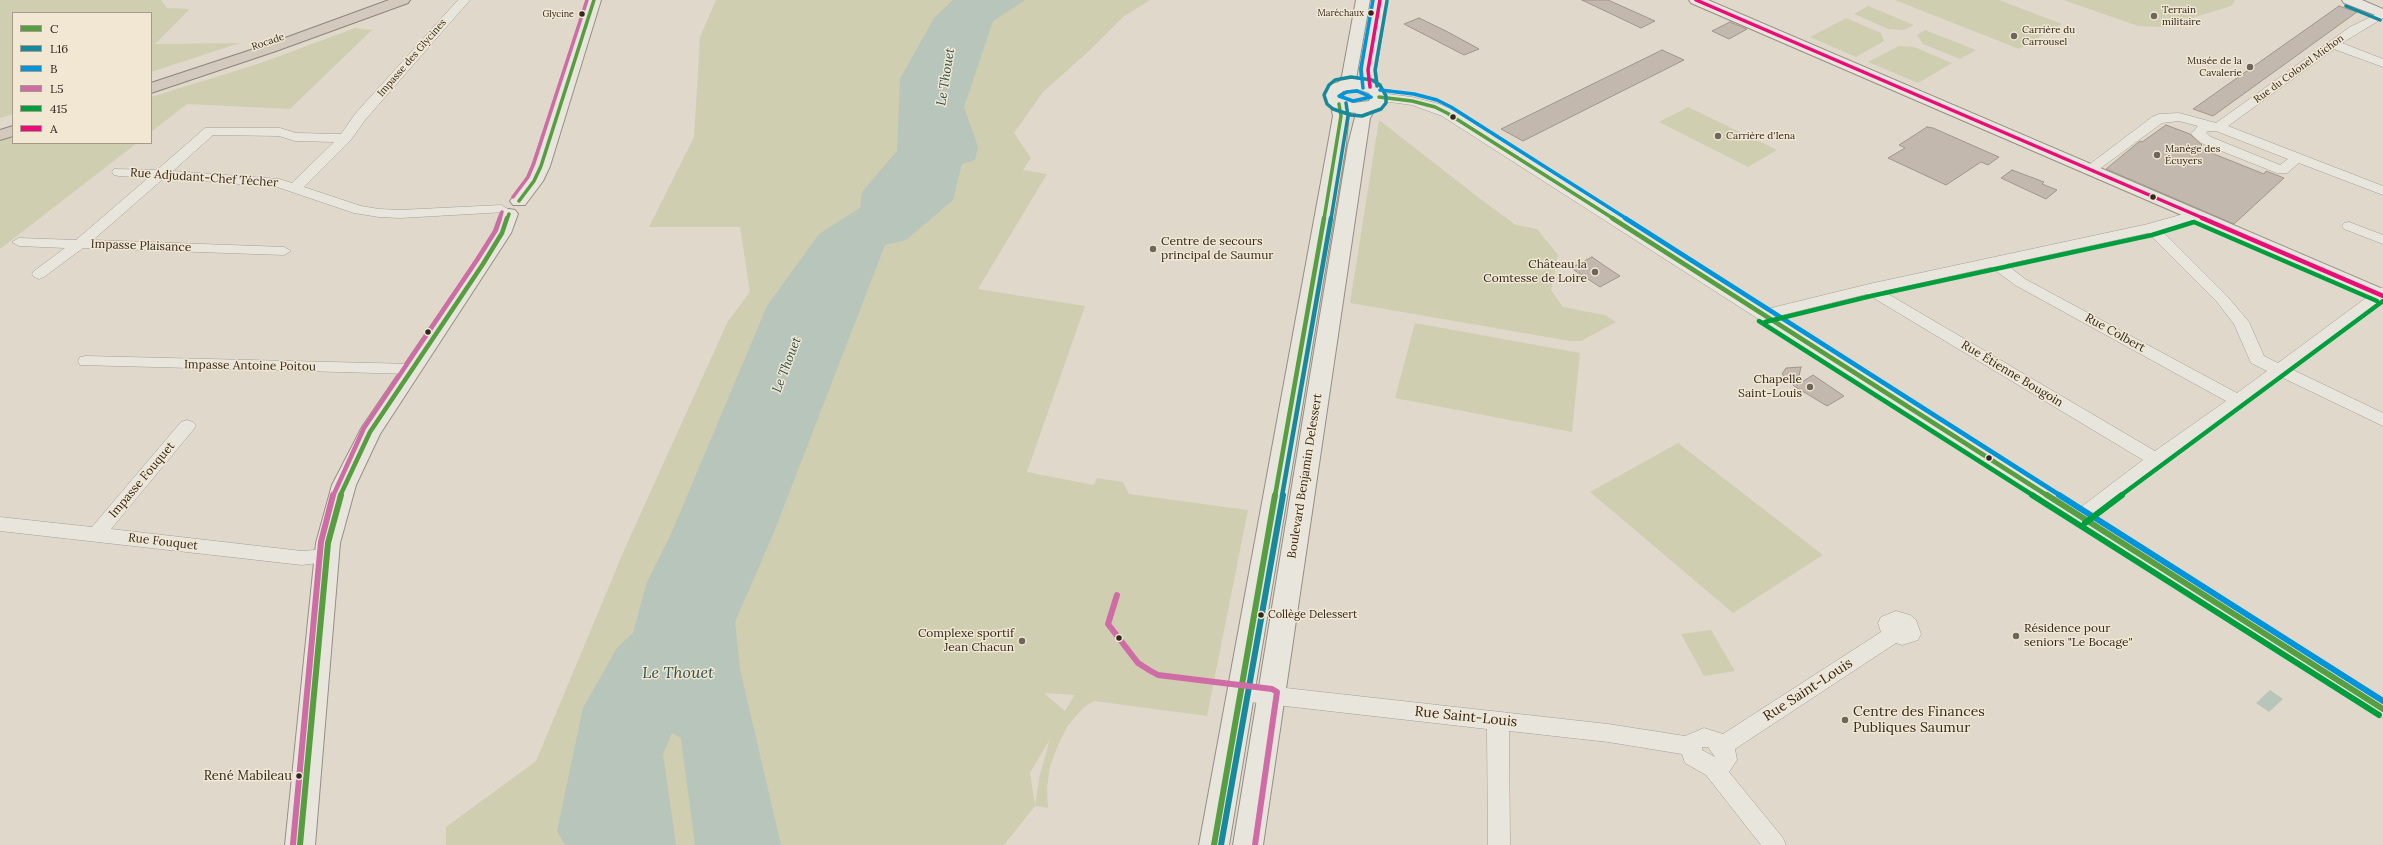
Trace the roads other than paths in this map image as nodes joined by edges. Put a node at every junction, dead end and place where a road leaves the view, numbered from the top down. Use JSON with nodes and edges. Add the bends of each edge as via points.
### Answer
{"nodes":[{"id":1,"x":384,"y":0,"type":"edge"},
{"id":2,"x":402,"y":0,"type":"edge"},
{"id":3,"x":464,"y":0,"type":"edge"},
{"id":4,"x":594,"y":0,"type":"edge"},
{"id":5,"x":1363,"y":0,"type":"edge"},
{"id":6,"x":1380,"y":0,"type":"edge"},
{"id":7,"x":1696,"y":0,"type":"edge"},
{"id":8,"x":2349,"y":0,"type":"edge"},
{"id":9,"x":2382,"y":14,"type":"edge"},
{"id":10,"x":2333,"y":44,"type":"junction"},
{"id":11,"x":2383,"y":63,"type":"edge"},
{"id":12,"x":152,"y":81,"type":"edge"},
{"id":13,"x":152,"y":88,"type":"edge"},
{"id":14,"x":1342,"y":95,"type":"junction"},
{"id":15,"x":1372,"y":98,"type":"junction"},
{"id":16,"x":12,"y":124,"type":"edge"},
{"id":17,"x":0,"y":127,"type":"edge"},
{"id":18,"x":2218,"y":127,"type":"junction"},
{"id":19,"x":12,"y":131,"type":"edge"},
{"id":20,"x":0,"y":135,"type":"edge"},
{"id":21,"x":345,"y":138,"type":"junction"},
{"id":22,"x":2297,"y":158,"type":"junction"},
{"id":23,"x":2089,"y":170,"type":"junction"},
{"id":24,"x":119,"y":172,"type":"dead end"},
{"id":25,"x":159,"y":174,"type":"junction"},
{"id":26,"x":296,"y":187,"type":"junction"},
{"id":27,"x":2383,"y":191,"type":"edge"},
{"id":28,"x":510,"y":208,"type":"junction"},
{"id":29,"x":2194,"y":215,"type":"junction"},
{"id":30,"x":2349,"y":226,"type":"dead end"},
{"id":31,"x":2151,"y":228,"type":"junction"},
{"id":32,"x":2383,"y":240,"type":"edge"},
{"id":33,"x":19,"y":242,"type":"dead end"},
{"id":34,"x":80,"y":244,"type":"junction"},
{"id":35,"x":284,"y":251,"type":"dead end"},
{"id":36,"x":1994,"y":262,"type":"junction"},
{"id":37,"x":39,"y":274,"type":"dead end"},
{"id":38,"x":1869,"y":289,"type":"junction"},
{"id":39,"x":2382,"y":294,"type":"edge"},
{"id":40,"x":1763,"y":315,"type":"junction"},
{"id":41,"x":86,"y":361,"type":"dead end"},
{"id":42,"x":413,"y":369,"type":"junction"},
{"id":43,"x":2278,"y":370,"type":"junction"},
{"id":44,"x":2238,"y":401,"type":"junction"},
{"id":45,"x":2383,"y":420,"type":"edge"},
{"id":46,"x":187,"y":426,"type":"dead end"},
{"id":47,"x":2156,"y":459,"type":"junction"},
{"id":48,"x":2081,"y":517,"type":"junction"},
{"id":49,"x":0,"y":524,"type":"edge"},
{"id":50,"x":97,"y":534,"type":"junction"},
{"id":51,"x":327,"y":556,"type":"junction"},
{"id":52,"x":1894,"y":634,"type":"dead end"},
{"id":53,"x":1241,"y":692,"type":"junction"},
{"id":54,"x":1271,"y":696,"type":"junction"},
{"id":55,"x":2383,"y":709,"type":"edge"},
{"id":56,"x":1498,"y":720,"type":"junction"},
{"id":57,"x":1691,"y":746,"type":"junction"},
{"id":58,"x":1722,"y":746,"type":"junction"},
{"id":59,"x":1712,"y":767,"type":"junction"},
{"id":60,"x":300,"y":845,"type":"edge"},
{"id":61,"x":1214,"y":845,"type":"edge"},
{"id":62,"x":1248,"y":845,"type":"edge"},
{"id":63,"x":1499,"y":845,"type":"edge"},
{"id":64,"x":1775,"y":845,"type":"edge"}],
"edges":[{"from":1,"to":12,"type":"highway","name":"Rocade"},
{"from":2,"to":13,"type":"highway"},
{"from":3,"to":21,"type":"street","name":"Impasse des Glycines","via":[[360,117]]},
{"from":4,"to":28,"type":"main road","via":[[541,166],[534,181]]},
{"from":5,"to":14,"type":"main road","via":[[1350,76]]},
{"from":6,"to":15,"type":"main road","via":[[1368,70]]},
{"from":7,"to":23,"type":"main road"},
{"from":8,"to":9,"type":"main road"},
{"from":9,"to":10,"type":"street","name":"Rue du Colonel Michon"},
{"from":10,"to":11,"type":"street"},
{"from":10,"to":18,"type":"street","name":"Rue du Colonel Michon"},
{"from":14,"to":15,"type":"main road","via":[[1352,108]]},
{"from":14,"to":15,"type":"main road","via":[[1358,84]]},
{"from":14,"to":53,"type":"main road","name":"Boulevard Benjamin Delessert","via":[[1338,137]]},
{"from":15,"to":40,"type":"street","via":[[1420,103],[1447,113]]},
{"from":15,"to":54,"type":"main road","name":"Boulevard Benjamin Delessert","via":[[1360,125]]},
{"from":16,"to":17,"type":"highway"},
{"from":18,"to":22,"type":"street"},
{"from":18,"to":22,"type":"street","via":[[2204,127],[2198,134],[2206,140],[2282,170]]},
{"from":18,"to":23,"type":"street","via":[[2179,117],[2157,120]]},
{"from":19,"to":20,"type":"highway"},
{"from":21,"to":25,"type":"street","name":"Impasse Plaisance","via":[[295,137],[280,132],[210,131]]},
{"from":21,"to":26,"type":"street","name":"Impasse des Glycines"},
{"from":22,"to":27,"type":"street"},
{"from":23,"to":29,"type":"main road"},
{"from":24,"to":25,"type":"street","name":"Rue Adjudant-Chef Técher"},
{"from":25,"to":26,"type":"street","name":"Rue Adjudant-Chef Técher","via":[[238,179]]},
{"from":25,"to":34,"type":"street","name":"Impasse Plaisance"},
{"from":26,"to":28,"type":"street","name":"Rue Adjudant-Chef Técher","via":[[359,210],[379,213]]},
{"from":28,"to":42,"type":"main road","via":[[502,233]]},
{"from":29,"to":31,"type":"street"},
{"from":29,"to":39,"type":"main road"},
{"from":30,"to":32,"type":"street"},
{"from":31,"to":36,"type":"street"},
{"from":31,"to":43,"type":"street","via":[[2222,298],[2241,322],[2257,359]]},
{"from":33,"to":34,"type":"street"},
{"from":34,"to":35,"type":"street","name":"Impasse Plaisance"},
{"from":34,"to":37,"type":"street"},
{"from":36,"to":38,"type":"street"},
{"from":36,"to":44,"type":"street","name":"Rue Colbert","via":[[2020,282]]},
{"from":38,"to":40,"type":"street"},
{"from":38,"to":47,"type":"street","name":"Rue Étienne Bougoin"},
{"from":39,"to":43,"type":"street"},
{"from":40,"to":48,"type":"street"},
{"from":41,"to":42,"type":"street","name":"Impasse Antoine Poitou"},
{"from":42,"to":51,"type":"main road","via":[[370,432],[344,485],[334,515]]},
{"from":43,"to":44,"type":"street"},
{"from":43,"to":45,"type":"street"},
{"from":44,"to":47,"type":"street"},
{"from":46,"to":50,"type":"street","name":"Impasse Fouquet"},
{"from":47,"to":48,"type":"street"},
{"from":48,"to":55,"type":"street"},
{"from":49,"to":50,"type":"street","name":"Rue Fouquet"},
{"from":50,"to":51,"type":"street","name":"Rue Fouquet","via":[[302,558]]},
{"from":51,"to":60,"type":"main road"},
{"from":52,"to":58,"type":"street","name":"Rue Saint-Louis"},
{"from":53,"to":54,"type":"street","name":"Rue Saint-Louis"},
{"from":53,"to":61,"type":"main road","name":"Boulevard Benjamin Delessert"},
{"from":54,"to":56,"type":"street","name":"Rue Saint-Louis"},
{"from":54,"to":62,"type":"main road","name":"Boulevard Benjamin Delessert"},
{"from":56,"to":57,"type":"street","name":"Rue Saint-Louis"},
{"from":56,"to":63,"type":"street"},
{"from":57,"to":58,"type":"street","via":[[1697,739],[1704,737],[1715,740]]},
{"from":57,"to":59,"type":"street","via":[[1697,761]]},
{"from":58,"to":59,"type":"street","via":[[1726,760],[1722,765]]},
{"from":59,"to":64,"type":"street"}]}
